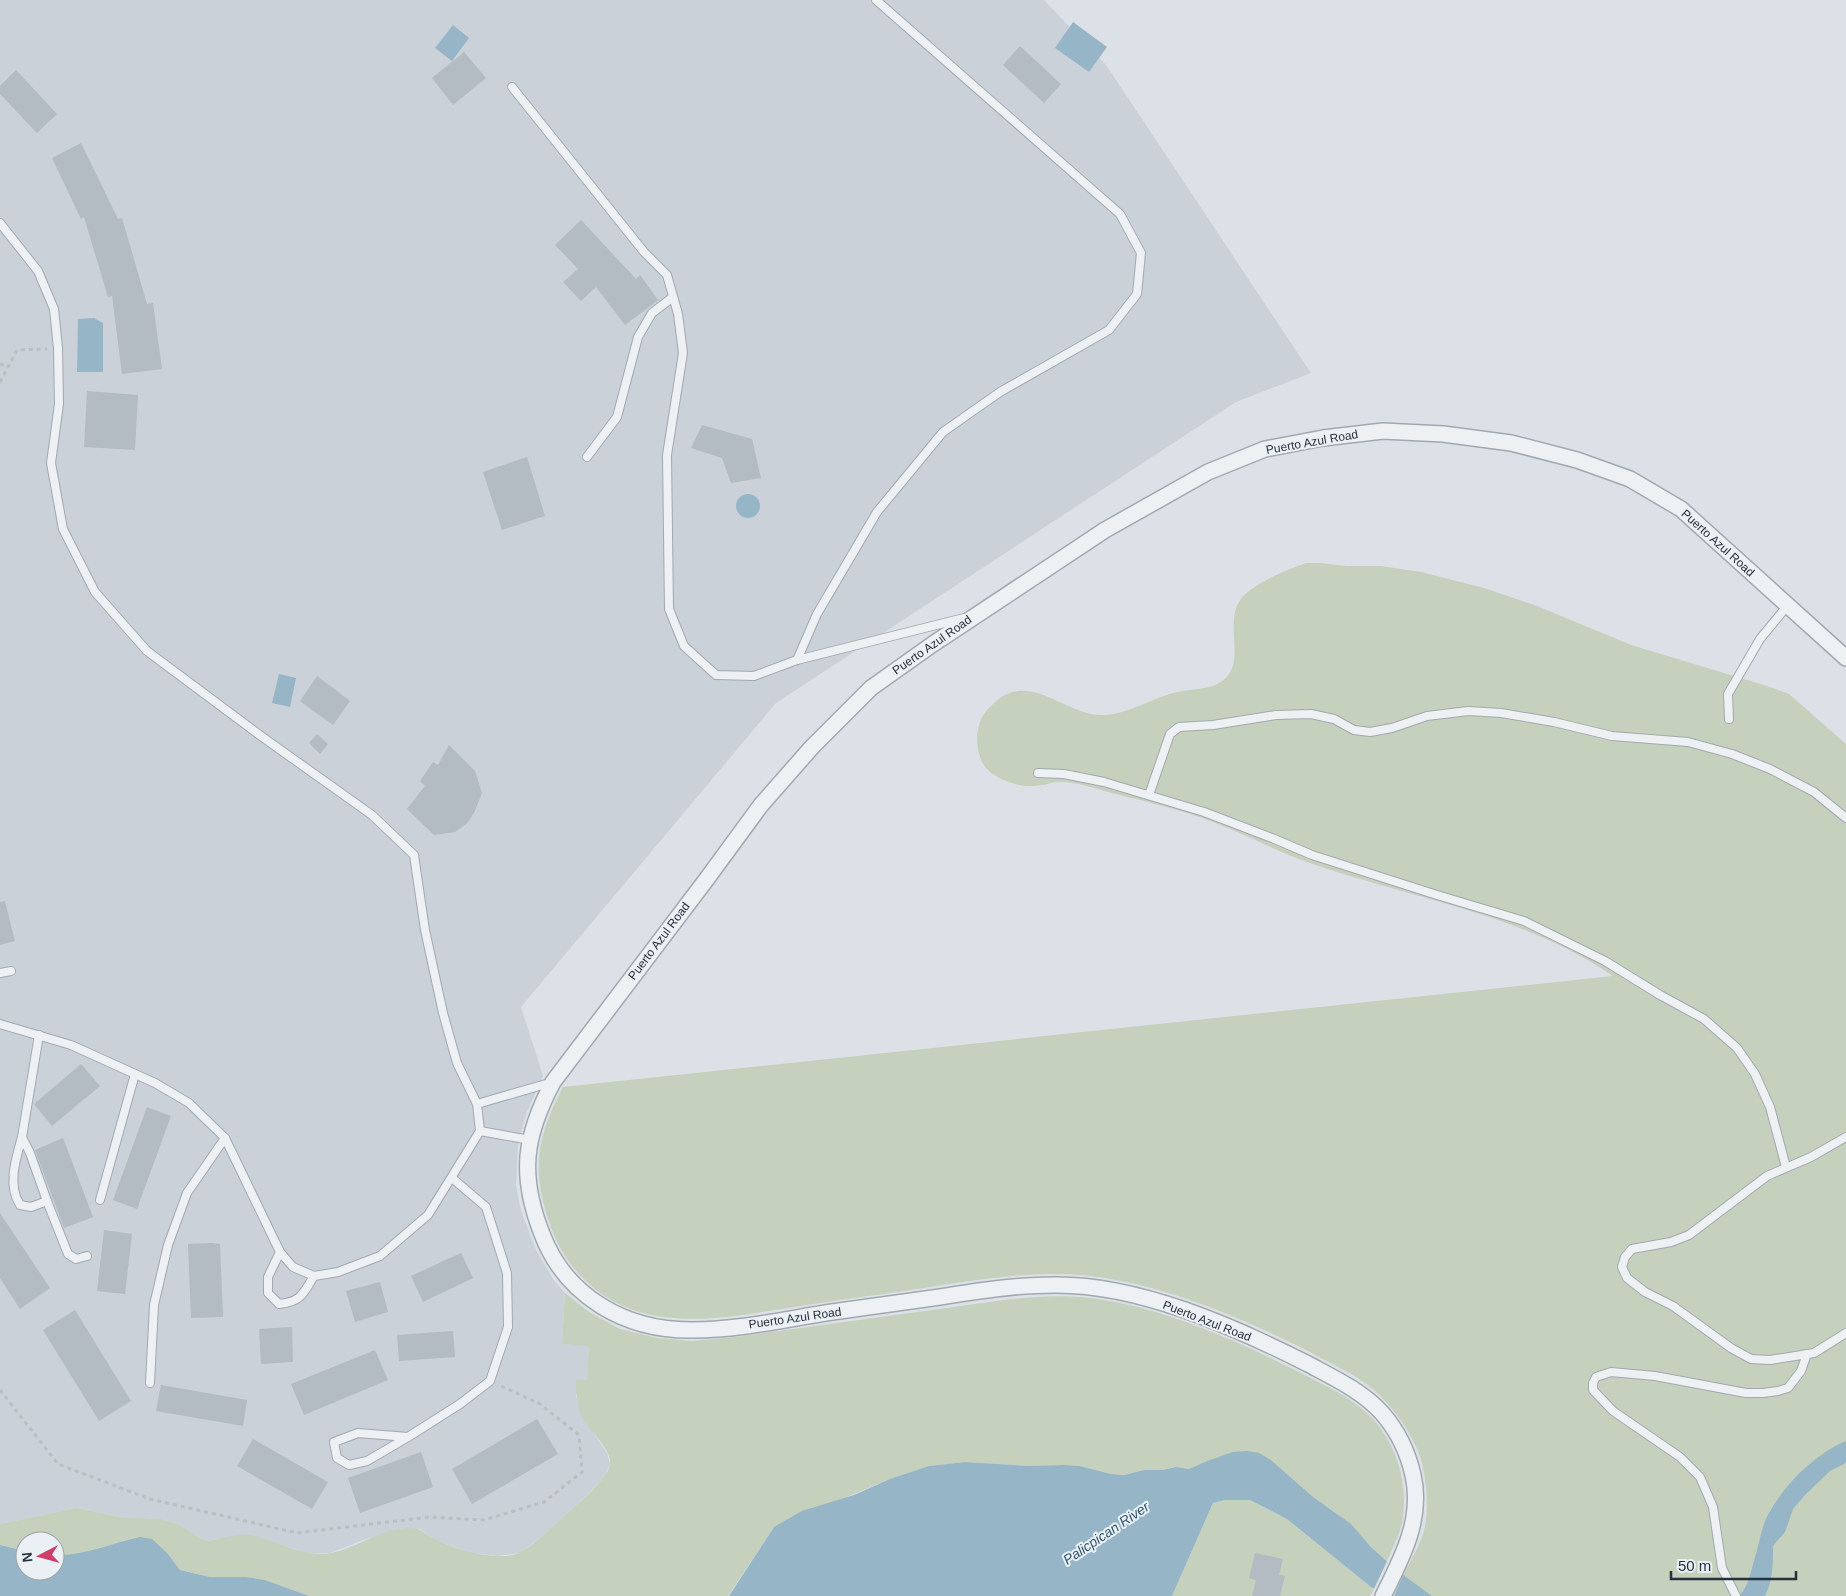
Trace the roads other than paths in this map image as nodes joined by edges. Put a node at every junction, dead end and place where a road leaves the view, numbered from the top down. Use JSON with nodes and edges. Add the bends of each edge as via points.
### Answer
{"nodes":[{"id":1,"x":876,"y":0,"type":"edge"},
{"id":2,"x":512,"y":87,"type":"dead end"},
{"id":3,"x":0,"y":223,"type":"edge"},
{"id":4,"x":673,"y":297,"type":"junction"},
{"id":5,"x":587,"y":457,"type":"dead end"},
{"id":6,"x":1788,"y":605,"type":"junction"},
{"id":7,"x":975,"y":616,"type":"junction"},
{"id":8,"x":1846,"y":658,"type":"edge"},
{"id":9,"x":797,"y":660,"type":"junction"},
{"id":10,"x":1729,"y":719,"type":"dead end"},
{"id":11,"x":1038,"y":773,"type":"dead end"},
{"id":12,"x":1149,"y":795,"type":"junction"},
{"id":13,"x":1846,"y":818,"type":"edge"},
{"id":14,"x":12,"y":971,"type":"dead end"},
{"id":15,"x":0,"y":974,"type":"edge"},
{"id":16,"x":0,"y":1024,"type":"edge"},
{"id":17,"x":39,"y":1035,"type":"junction"},
{"id":18,"x":135,"y":1074,"type":"junction"},
{"id":19,"x":553,"y":1082,"type":"junction"},
{"id":20,"x":477,"y":1104,"type":"junction"},
{"id":21,"x":480,"y":1131,"type":"junction"},
{"id":22,"x":22,"y":1137,"type":"junction"},
{"id":23,"x":1846,"y":1137,"type":"edge"},
{"id":24,"x":225,"y":1138,"type":"junction"},
{"id":25,"x":530,"y":1140,"type":"junction"},
{"id":26,"x":1786,"y":1166,"type":"junction"},
{"id":27,"x":452,"y":1178,"type":"junction"},
{"id":28,"x":100,"y":1200,"type":"dead end"},
{"id":29,"x":46,"y":1201,"type":"junction"},
{"id":30,"x":280,"y":1252,"type":"junction"},
{"id":31,"x":87,"y":1256,"type":"dead end"},
{"id":32,"x":314,"y":1276,"type":"junction"},
{"id":33,"x":1846,"y":1333,"type":"edge"},
{"id":34,"x":1807,"y":1354,"type":"junction"},
{"id":35,"x":150,"y":1383,"type":"dead end"},
{"id":36,"x":408,"y":1437,"type":"junction"},
{"id":37,"x":1736,"y":1595,"type":"edge"},
{"id":38,"x":1383,"y":1596,"type":"edge"}],
"edges":[{"from":1,"to":9,"type":"lane","via":[[1120,214],[1141,252],[1137,294],[1109,330],[1000,392],[943,432],[878,512],[817,614]]},
{"from":2,"to":4,"type":"lane","via":[[644,252],[667,275]]},
{"from":3,"to":20,"type":"lane","via":[[38,271],[54,309],[59,404],[51,463],[63,529],[95,592],[147,651],[372,815],[414,855],[425,930],[443,1013],[457,1063]]},
{"from":4,"to":5,"type":"lane","via":[[652,313],[638,337],[617,417]]},
{"from":4,"to":9,"type":"lane","via":[[683,353],[667,455],[669,609],[684,646],[716,675],[754,676]]},
{"from":6,"to":7,"type":"street","name":"Puerto Azul Road","via":[[1681,510],[1630,479],[1577,460],[1511,443],[1443,434],[1383,431],[1265,449],[1208,472],[1104,530]]},
{"from":6,"to":8,"type":"street","name":"Puerto Azul Road"},
{"from":6,"to":10,"type":"lane","via":[[1760,640],[1728,694]]},
{"from":7,"to":9,"type":"lane"},
{"from":7,"to":19,"type":"street","name":"Puerto Azul Road","via":[[871,688],[812,747],[761,805]]},
{"from":11,"to":12,"type":"lane","via":[[1064,774]]},
{"from":12,"to":13,"type":"lane","via":[[1170,734],[1179,727],[1311,714],[1334,719],[1354,730],[1370,732],[1427,716],[1468,711],[1554,722],[1612,736],[1688,742],[1732,754],[1814,792]]},
{"from":12,"to":26,"type":"lane","via":[[1235,823],[1312,855],[1524,921],[1605,961],[1704,1019],[1737,1048],[1755,1074],[1770,1107]]},
{"from":14,"to":15,"type":"lane"},
{"from":16,"to":17,"type":"lane"},
{"from":17,"to":18,"type":"lane","via":[[71,1045]]},
{"from":17,"to":22,"type":"lane"},
{"from":18,"to":24,"type":"lane","via":[[189,1103]]},
{"from":18,"to":28,"type":"lane"},
{"from":19,"to":20,"type":"lane"},
{"from":19,"to":25,"type":"street","name":"Puerto Azul Road"},
{"from":20,"to":21,"type":"lane"},
{"from":21,"to":25,"type":"lane"},
{"from":21,"to":27,"type":"lane"},
{"from":22,"to":29,"type":"lane"},
{"from":22,"to":29,"type":"lane","via":[[14,1168],[14,1197],[20,1205],[31,1207]]},
{"from":23,"to":26,"type":"lane","via":[[1811,1157]]},
{"from":24,"to":30,"type":"lane"},
{"from":24,"to":35,"type":"lane","via":[[187,1193],[168,1245],[154,1305]]},
{"from":25,"to":38,"type":"street","name":"Puerto Azul Road","via":[[527,1183],[532,1208],[546,1245],[575,1287],[624,1319],[692,1330],[977,1291],[1081,1286],[1153,1300],[1209,1320],[1273,1346],[1337,1379],[1365,1397],[1383,1414],[1408,1456],[1414,1478],[1413,1526]]},
{"from":26,"to":34,"type":"lane","via":[[1748,1189],[1689,1235],[1671,1242],[1632,1249],[1622,1267],[1627,1278],[1645,1292],[1673,1306],[1751,1359],[1770,1360]]},
{"from":27,"to":32,"type":"lane","via":[[428,1216],[380,1256],[338,1272]]},
{"from":27,"to":36,"type":"lane","via":[[486,1207],[507,1273],[508,1327],[490,1380],[460,1404]]},
{"from":29,"to":31,"type":"lane","via":[[68,1254],[76,1259]]},
{"from":30,"to":32,"type":"lane","via":[[293,1268]]},
{"from":30,"to":32,"type":"lane","via":[[268,1277],[268,1293],[279,1304],[293,1302],[303,1295]]},
{"from":33,"to":34,"type":"lane"},
{"from":34,"to":37,"type":"lane","via":[[1788,1388],[1778,1391],[1746,1393],[1655,1376],[1611,1372],[1596,1378],[1593,1383],[1593,1390],[1613,1411],[1666,1446],[1700,1477],[1712,1507],[1722,1568]]},
{"from":36,"to":36,"type":"lane","via":[[358,1432],[334,1442],[337,1458],[349,1465],[367,1461]]}]}
